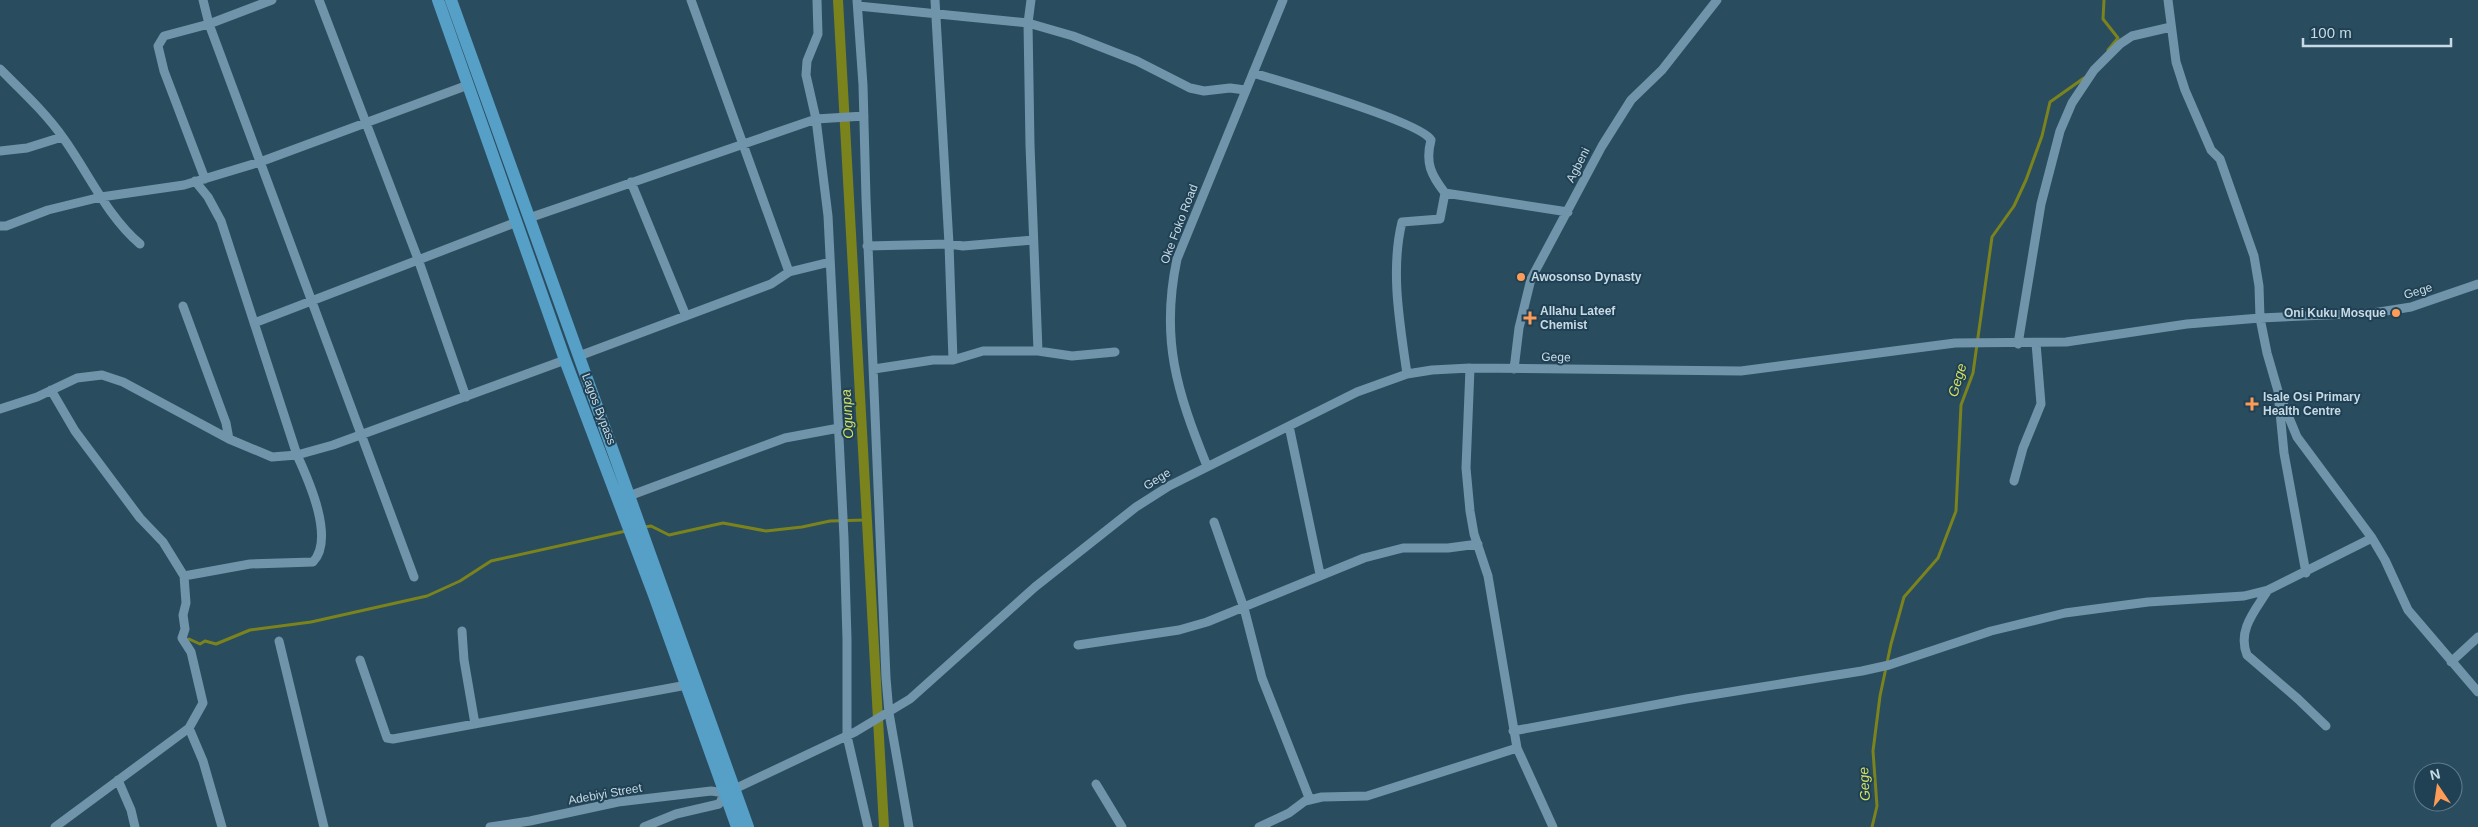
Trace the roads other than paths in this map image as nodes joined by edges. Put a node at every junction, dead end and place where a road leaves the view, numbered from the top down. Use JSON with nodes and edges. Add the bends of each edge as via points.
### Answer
{"nodes":[{"id":1,"x":203,"y":0,"type":"edge"},
{"id":2,"x":272,"y":0,"type":"edge"},
{"id":3,"x":318,"y":0,"type":"edge"},
{"id":4,"x":438,"y":0,"type":"edge"},
{"id":5,"x":451,"y":0,"type":"edge"},
{"id":6,"x":691,"y":0,"type":"edge"},
{"id":7,"x":817,"y":0,"type":"edge"},
{"id":8,"x":935,"y":0,"type":"edge"},
{"id":9,"x":1030,"y":0,"type":"edge"},
{"id":10,"x":1283,"y":0,"type":"edge"},
{"id":11,"x":1716,"y":0,"type":"edge"},
{"id":12,"x":2168,"y":0,"type":"edge"},
{"id":13,"x":858,"y":3,"type":"edge"},
{"id":14,"x":935,"y":12,"type":"junction"},
{"id":15,"x":1028,"y":22,"type":"junction"},
{"id":16,"x":209,"y":24,"type":"junction"},
{"id":17,"x":2170,"y":27,"type":"junction"},
{"id":18,"x":0,"y":68,"type":"edge"},
{"id":19,"x":1253,"y":73,"type":"junction"},
{"id":20,"x":468,"y":86,"type":"junction"},
{"id":21,"x":1246,"y":90,"type":"junction"},
{"id":22,"x":861,"y":116,"type":"junction"},
{"id":23,"x":819,"y":118,"type":"junction"},
{"id":24,"x":366,"y":122,"type":"junction"},
{"id":25,"x":62,"y":137,"type":"junction"},
{"id":26,"x":741,"y":143,"type":"junction"},
{"id":27,"x":0,"y":151,"type":"edge"},
{"id":28,"x":260,"y":162,"type":"junction"},
{"id":29,"x":200,"y":180,"type":"junction"},
{"id":30,"x":631,"y":182,"type":"junction"},
{"id":31,"x":1445,"y":193,"type":"junction"},
{"id":32,"x":101,"y":198,"type":"junction"},
{"id":33,"x":1568,"y":212,"type":"junction"},
{"id":34,"x":523,"y":220,"type":"junction"},
{"id":35,"x":0,"y":226,"type":"edge"},
{"id":36,"x":1033,"y":240,"type":"junction"},
{"id":37,"x":140,"y":244,"type":"dead end"},
{"id":38,"x":949,"y":244,"type":"junction"},
{"id":39,"x":868,"y":246,"type":"junction"},
{"id":40,"x":418,"y":259,"type":"junction"},
{"id":41,"x":830,"y":262,"type":"junction"},
{"id":42,"x":789,"y":272,"type":"junction"},
{"id":43,"x":2478,"y":284,"type":"edge"},
{"id":44,"x":312,"y":300,"type":"junction"},
{"id":45,"x":183,"y":306,"type":"dead end"},
{"id":46,"x":686,"y":316,"type":"junction"},
{"id":47,"x":2260,"y":318,"type":"junction"},
{"id":48,"x":254,"y":323,"type":"junction"},
{"id":49,"x":2036,"y":343,"type":"junction"},
{"id":50,"x":2018,"y":344,"type":"junction"},
{"id":51,"x":1038,"y":351,"type":"junction"},
{"id":52,"x":1116,"y":352,"type":"dead end"},
{"id":53,"x":579,"y":356,"type":"junction"},
{"id":54,"x":565,"y":360,"type":"junction"},
{"id":55,"x":953,"y":360,"type":"junction"},
{"id":56,"x":1470,"y":368,"type":"junction"},
{"id":57,"x":874,"y":369,"type":"junction"},
{"id":58,"x":1514,"y":369,"type":"junction"},
{"id":59,"x":1407,"y":374,"type":"junction"},
{"id":60,"x":51,"y":390,"type":"junction"},
{"id":61,"x":2278,"y":391,"type":"junction"},
{"id":62,"x":466,"y":396,"type":"junction"},
{"id":63,"x":0,"y":409,"type":"edge"},
{"id":64,"x":1289,"y":426,"type":"junction"},
{"id":65,"x":839,"y":428,"type":"junction"},
{"id":66,"x":361,"y":434,"type":"junction"},
{"id":67,"x":229,"y":439,"type":"junction"},
{"id":68,"x":297,"y":455,"type":"junction"},
{"id":69,"x":1207,"y":466,"type":"junction"},
{"id":70,"x":2014,"y":481,"type":"dead end"},
{"id":71,"x":629,"y":496,"type":"junction"},
{"id":72,"x":1214,"y":522,"type":"dead end"},
{"id":73,"x":2372,"y":538,"type":"junction"},
{"id":74,"x":1478,"y":544,"type":"junction"},
{"id":75,"x":2306,"y":572,"type":"junction"},
{"id":76,"x":1320,"y":574,"type":"junction"},
{"id":77,"x":184,"y":576,"type":"junction"},
{"id":78,"x":414,"y":577,"type":"dead end"},
{"id":79,"x":2268,"y":590,"type":"junction"},
{"id":80,"x":1244,"y":608,"type":"junction"},
{"id":81,"x":462,"y":631,"type":"dead end"},
{"id":82,"x":2478,"y":637,"type":"edge"},
{"id":83,"x":279,"y":641,"type":"dead end"},
{"id":84,"x":1078,"y":645,"type":"dead end"},
{"id":85,"x":360,"y":660,"type":"dead end"},
{"id":86,"x":2451,"y":662,"type":"junction"},
{"id":87,"x":687,"y":685,"type":"junction"},
{"id":88,"x":2478,"y":692,"type":"edge"},
{"id":89,"x":887,"y":715,"type":"junction"},
{"id":90,"x":475,"y":724,"type":"junction"},
{"id":91,"x":2326,"y":726,"type":"dead end"},
{"id":92,"x":189,"y":728,"type":"junction"},
{"id":93,"x":1513,"y":731,"type":"junction"},
{"id":94,"x":851,"y":734,"type":"junction"},
{"id":95,"x":1517,"y":748,"type":"junction"},
{"id":96,"x":118,"y":780,"type":"junction"},
{"id":97,"x":1096,"y":784,"type":"dead end"},
{"id":98,"x":728,"y":792,"type":"junction"},
{"id":99,"x":1310,"y":800,"type":"junction"},
{"id":100,"x":55,"y":827,"type":"edge"},
{"id":101,"x":135,"y":827,"type":"edge"},
{"id":102,"x":222,"y":827,"type":"edge"},
{"id":103,"x":324,"y":827,"type":"edge"},
{"id":104,"x":490,"y":827,"type":"edge"},
{"id":105,"x":644,"y":827,"type":"edge"},
{"id":106,"x":738,"y":827,"type":"edge"},
{"id":107,"x":748,"y":827,"type":"edge"},
{"id":108,"x":868,"y":827,"type":"edge"},
{"id":109,"x":909,"y":827,"type":"edge"},
{"id":110,"x":1122,"y":827,"type":"edge"},
{"id":111,"x":1259,"y":827,"type":"edge"},
{"id":112,"x":1553,"y":827,"type":"edge"}],
"edges":[{"from":1,"to":16,"type":"street"},
{"from":2,"to":16,"type":"street"},
{"from":3,"to":24,"type":"street"},
{"from":4,"to":20,"type":"main road","name":"Lagos Bypass"},
{"from":5,"to":34,"type":"main road","name":"Lagos Bypass"},
{"from":6,"to":26,"type":"street"},
{"from":7,"to":23,"type":"street","via":[[818,34],[807,61],[806,75]]},
{"from":8,"to":14,"type":"street"},
{"from":9,"to":15,"type":"street"},
{"from":10,"to":19,"type":"street","name":"Oke Foko Road"},
{"from":11,"to":33,"type":"street","name":"Agbeni","via":[[1662,70],[1632,100],[1602,146]]},
{"from":12,"to":17,"type":"street"},
{"from":13,"to":14,"type":"street"},
{"from":13,"to":22,"type":"street"},
{"from":14,"to":15,"type":"street"},
{"from":14,"to":38,"type":"street"},
{"from":15,"to":21,"type":"street","via":[[1137,61],[1190,88]]},
{"from":15,"to":36,"type":"street"},
{"from":16,"to":28,"type":"street"},
{"from":16,"to":29,"type":"street","via":[[164,36],[158,46]]},
{"from":17,"to":47,"type":"street","via":[[2185,90],[2211,150],[2220,159],[2254,256]]},
{"from":17,"to":50,"type":"street","via":[[2132,36],[2120,44],[2094,70],[2072,103],[2060,130],[2042,204]]},
{"from":18,"to":25,"type":"street"},
{"from":19,"to":21,"type":"street","name":"Oke Foko Road"},
{"from":19,"to":31,"type":"street","via":[[1363,108],[1426,133],[1431,140],[1431,175]]},
{"from":20,"to":24,"type":"street"},
{"from":20,"to":34,"type":"main road","name":"Lagos Bypass"},
{"from":21,"to":69,"type":"street","name":"Oke Foko Road","via":[[1177,259],[1171,286],[1173,363],[1181,397]]},
{"from":22,"to":23,"type":"street"},
{"from":22,"to":39,"type":"street"},
{"from":23,"to":26,"type":"street"},
{"from":23,"to":41,"type":"street"},
{"from":24,"to":28,"type":"street"},
{"from":24,"to":40,"type":"street"},
{"from":25,"to":27,"type":"street","via":[[26,148]]},
{"from":25,"to":32,"type":"street"},
{"from":26,"to":30,"type":"street"},
{"from":26,"to":42,"type":"street"},
{"from":28,"to":29,"type":"street"},
{"from":28,"to":44,"type":"street"},
{"from":29,"to":32,"type":"street"},
{"from":29,"to":48,"type":"street","via":[[221,221]]},
{"from":30,"to":34,"type":"street"},
{"from":30,"to":46,"type":"street"},
{"from":31,"to":33,"type":"street"},
{"from":31,"to":59,"type":"street","via":[[1440,219],[1402,222],[1399,234],[1396,265]]},
{"from":32,"to":35,"type":"street","via":[[48,210]]},
{"from":32,"to":37,"type":"street","via":[[129,235]]},
{"from":33,"to":58,"type":"street","name":"Agbeni","via":[[1531,279],[1519,328]]},
{"from":34,"to":40,"type":"street"},
{"from":34,"to":53,"type":"main road","name":"Lagos Bypass"},
{"from":34,"to":54,"type":"main road","name":"Lagos Bypass"},
{"from":36,"to":38,"type":"street","via":[[963,246]]},
{"from":36,"to":51,"type":"street"},
{"from":38,"to":39,"type":"street"},
{"from":38,"to":55,"type":"street"},
{"from":39,"to":57,"type":"street"},
{"from":40,"to":44,"type":"street"},
{"from":40,"to":62,"type":"street"},
{"from":41,"to":42,"type":"street"},
{"from":41,"to":65,"type":"street"},
{"from":42,"to":46,"type":"street","via":[[771,284]]},
{"from":43,"to":47,"type":"street","name":"Gege","via":[[2394,310]]},
{"from":44,"to":48,"type":"street"},
{"from":44,"to":66,"type":"street"},
{"from":45,"to":67,"type":"street"},
{"from":46,"to":53,"type":"street"},
{"from":47,"to":49,"type":"street","name":"Gege"},
{"from":47,"to":61,"type":"street"},
{"from":48,"to":68,"type":"street"},
{"from":49,"to":50,"type":"street","name":"Gege"},
{"from":49,"to":70,"type":"street","via":[[2041,404]]},
{"from":50,"to":58,"type":"street","name":"Gege","via":[[1955,343],[1741,371]]},
{"from":51,"to":52,"type":"street","via":[[1072,356]]},
{"from":51,"to":55,"type":"street","via":[[983,351]]},
{"from":53,"to":71,"type":"main road","name":"Lagos Bypass"},
{"from":54,"to":62,"type":"street"},
{"from":54,"to":87,"type":"main road","name":"Lagos Bypass"},
{"from":55,"to":57,"type":"street"},
{"from":56,"to":58,"type":"street","name":"Gege"},
{"from":56,"to":59,"type":"street","name":"Gege"},
{"from":56,"to":74,"type":"street","via":[[1466,468],[1470,511]]},
{"from":57,"to":89,"type":"street"},
{"from":59,"to":64,"type":"street","name":"Gege","via":[[1357,392]]},
{"from":60,"to":63,"type":"street"},
{"from":60,"to":67,"type":"street","via":[[89,375],[112,378]]},
{"from":60,"to":77,"type":"street","via":[[75,432],[140,518],[163,542]]},
{"from":61,"to":73,"type":"street","via":[[2297,436]]},
{"from":61,"to":75,"type":"street","via":[[2284,453]]},
{"from":62,"to":66,"type":"street"},
{"from":64,"to":69,"type":"street","name":"Gege"},
{"from":64,"to":76,"type":"street"},
{"from":65,"to":71,"type":"street","via":[[785,438]]},
{"from":65,"to":94,"type":"street"},
{"from":66,"to":68,"type":"street"},
{"from":66,"to":78,"type":"street"},
{"from":67,"to":68,"type":"street","via":[[272,457]]},
{"from":68,"to":77,"type":"street","via":[[308,479],[322,529],[318,557],[313,562],[250,564]]},
{"from":69,"to":89,"type":"street","name":"Gege","via":[[1169,486],[1122,518],[1035,587],[910,699]]},
{"from":71,"to":98,"type":"main road","name":"Lagos Bypass"},
{"from":72,"to":80,"type":"street"},
{"from":73,"to":75,"type":"street"},
{"from":73,"to":86,"type":"street","via":[[2408,610]]},
{"from":74,"to":76,"type":"street","via":[[1403,548]]},
{"from":74,"to":93,"type":"street","via":[[1488,576]]},
{"from":75,"to":79,"type":"street"},
{"from":76,"to":80,"type":"street"},
{"from":77,"to":92,"type":"street","via":[[186,603],[182,638],[192,652],[203,696],[201,709]]},
{"from":79,"to":91,"type":"street","via":[[2245,627],[2243,646],[2247,656]]},
{"from":79,"to":93,"type":"street","via":[[2244,596],[2148,602],[2065,614],[1991,631],[1862,671]]},
{"from":80,"to":84,"type":"street","via":[[1179,630]]},
{"from":80,"to":99,"type":"street","via":[[1262,678]]},
{"from":81,"to":90,"type":"street"},
{"from":82,"to":86,"type":"street"},
{"from":83,"to":103,"type":"street"},
{"from":85,"to":90,"type":"street","via":[[387,738]]},
{"from":86,"to":88,"type":"street"},
{"from":87,"to":90,"type":"street"},
{"from":87,"to":98,"type":"main road","name":"Lagos Bypass"},
{"from":89,"to":94,"type":"street","name":"Gege"},
{"from":89,"to":109,"type":"street"},
{"from":92,"to":96,"type":"street"},
{"from":92,"to":102,"type":"street","via":[[203,761]]},
{"from":93,"to":95,"type":"street"},
{"from":94,"to":98,"type":"street","name":"Gege"},
{"from":94,"to":108,"type":"street"},
{"from":95,"to":99,"type":"street","via":[[1367,796]]},
{"from":95,"to":112,"type":"street"},
{"from":96,"to":100,"type":"street"},
{"from":96,"to":101,"type":"street"},
{"from":97,"to":110,"type":"street"},
{"from":98,"to":104,"type":"street","name":"Adebiyi Street","via":[[711,791],[618,802]]},
{"from":98,"to":105,"type":"street","via":[[719,804],[676,814]]},
{"from":98,"to":106,"type":"main road","name":"Lagos Bypass"},
{"from":98,"to":107,"type":"main road","name":"Lagos Bypass"},
{"from":99,"to":111,"type":"street"}]}
